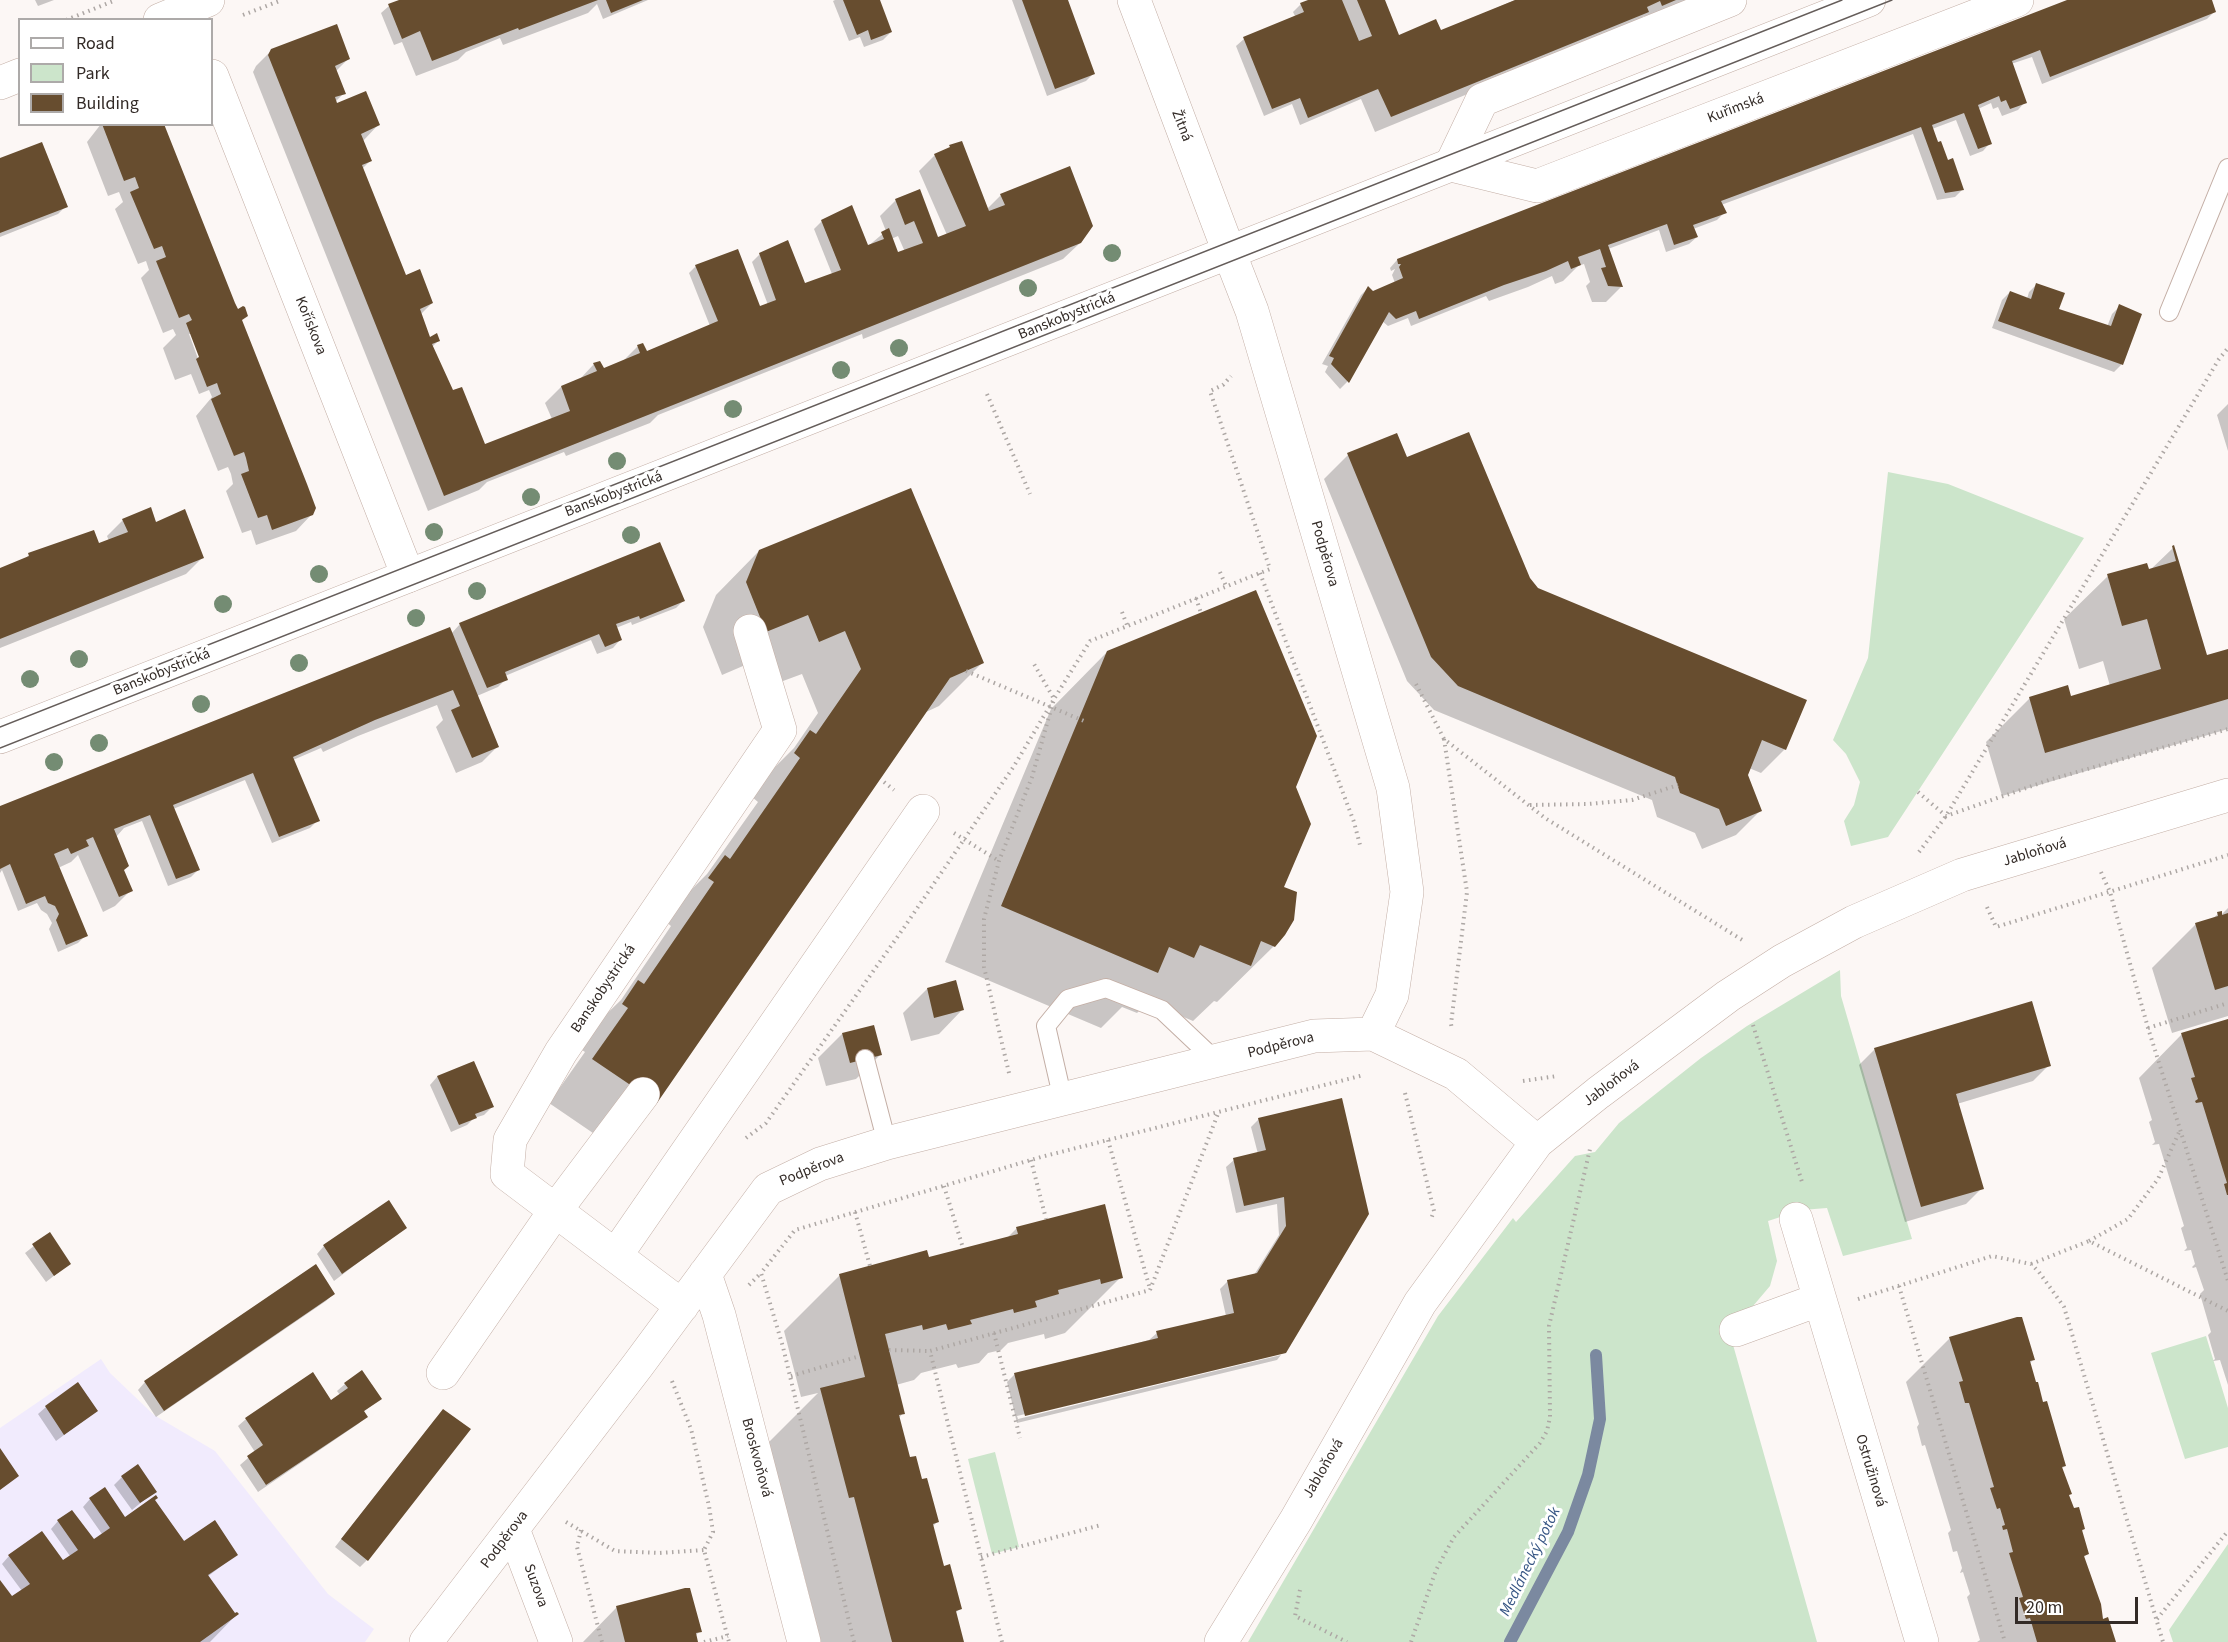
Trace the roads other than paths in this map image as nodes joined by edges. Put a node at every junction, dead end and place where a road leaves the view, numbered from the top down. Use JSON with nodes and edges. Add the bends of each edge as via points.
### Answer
{"nodes":[{"id":1,"x":1134,"y":0,"type":"edge"},
{"id":2,"x":1730,"y":0,"type":"edge"},
{"id":3,"x":1869,"y":0,"type":"edge"},
{"id":4,"x":2017,"y":0,"type":"edge"},
{"id":5,"x":18,"y":76,"type":"edge"},
{"id":6,"x":213,"y":79,"type":"edge"},
{"id":7,"x":0,"y":83,"type":"edge"},
{"id":8,"x":1451,"y":165,"type":"junction"},
{"id":9,"x":2228,"y":168,"type":"edge"},
{"id":10,"x":1229,"y":252,"type":"junction"},
{"id":11,"x":2169,"y":312,"type":"dead end"},
{"id":12,"x":408,"y":576,"type":"junction"},
{"id":13,"x":750,"y":631,"type":"dead end"},
{"id":14,"x":0,"y":737,"type":"edge"},
{"id":15,"x":2228,"y":795,"type":"edge"},
{"id":16,"x":923,"y":811,"type":"dead end"},
{"id":17,"x":1373,"y":1034,"type":"junction"},
{"id":18,"x":865,"y":1059,"type":"dead end"},
{"id":19,"x":1217,"y":1062,"type":"junction"},
{"id":20,"x":642,"y":1094,"type":"dead end"},
{"id":21,"x":1063,"y":1100,"type":"junction"},
{"id":22,"x":1537,"y":1142,"type":"junction"},
{"id":23,"x":887,"y":1143,"type":"junction"},
{"id":24,"x":555,"y":1211,"type":"junction"},
{"id":25,"x":1796,"y":1219,"type":"dead end"},
{"id":26,"x":616,"y":1255,"type":"junction"},
{"id":27,"x":705,"y":1274,"type":"junction"},
{"id":28,"x":1834,"y":1301,"type":"junction"},
{"id":29,"x":682,"y":1306,"type":"junction"},
{"id":30,"x":1736,"y":1330,"type":"dead end"},
{"id":31,"x":443,"y":1373,"type":"dead end"},
{"id":32,"x":522,"y":1517,"type":"junction"},
{"id":33,"x":426,"y":1642,"type":"edge"},
{"id":34,"x":556,"y":1642,"type":"edge"},
{"id":35,"x":804,"y":1642,"type":"edge"},
{"id":36,"x":1221,"y":1642,"type":"edge"},
{"id":37,"x":1922,"y":1642,"type":"edge"}],
"edges":[{"from":1,"to":10,"type":"street","name":"Žitná"},
{"from":2,"to":8,"type":"street","via":[[1482,100]]},
{"from":3,"to":8,"type":"street"},
{"from":4,"to":8,"type":"street","name":"Kuřimská","via":[[1537,186]]},
{"from":5,"to":7,"type":"street"},
{"from":6,"to":12,"type":"street","name":"Kořískova"},
{"from":8,"to":10,"type":"street"},
{"from":9,"to":11,"type":"lane"},
{"from":10,"to":12,"type":"street","name":"Banskobystrická"},
{"from":10,"to":17,"type":"street","name":"Podpěrova","via":[[1252,311],[1392,788],[1407,892],[1392,996]]},
{"from":12,"to":14,"type":"street","name":"Banskobystrická"},
{"from":13,"to":24,"type":"street","name":"Banskobystrická","via":[[780,730],[561,1052],[510,1140],[507,1174]]},
{"from":15,"to":22,"type":"street","name":"Jabloňová","via":[[1962,875],[1854,922],[1728,996]]},
{"from":16,"to":26,"type":"street"},
{"from":17,"to":19,"type":"street","name":"Podpěrova","via":[[1314,1036]]},
{"from":17,"to":22,"type":"street","name":"Podpěrova","via":[[1456,1074]]},
{"from":18,"to":23,"type":"lane"},
{"from":19,"to":21,"type":"street","name":"Podpěrova"},
{"from":19,"to":21,"type":"lane","via":[[1162,1010],[1106,988],[1068,999],[1046,1026]]},
{"from":20,"to":24,"type":"street"},
{"from":21,"to":23,"type":"street","name":"Podpěrova"},
{"from":22,"to":36,"type":"street","name":"Jabloňová","via":[[1420,1303]]},
{"from":23,"to":27,"type":"street","name":"Podpěrova","via":[[820,1164],[768,1189]]},
{"from":24,"to":26,"type":"street","name":"Banskobystrická"},
{"from":24,"to":31,"type":"street"},
{"from":25,"to":28,"type":"street","name":"Ostružinová"},
{"from":26,"to":29,"type":"street","name":"Banskobystrická"},
{"from":27,"to":29,"type":"street","name":"Podpěrova"},
{"from":27,"to":35,"type":"street","name":"Broskvoňová"},
{"from":28,"to":30,"type":"street"},
{"from":28,"to":37,"type":"street","name":"Ostružinová"},
{"from":29,"to":32,"type":"street","name":"Podpěrova"},
{"from":32,"to":33,"type":"street","name":"Podpěrova"},
{"from":32,"to":34,"type":"street","name":"Suzova"}]}
